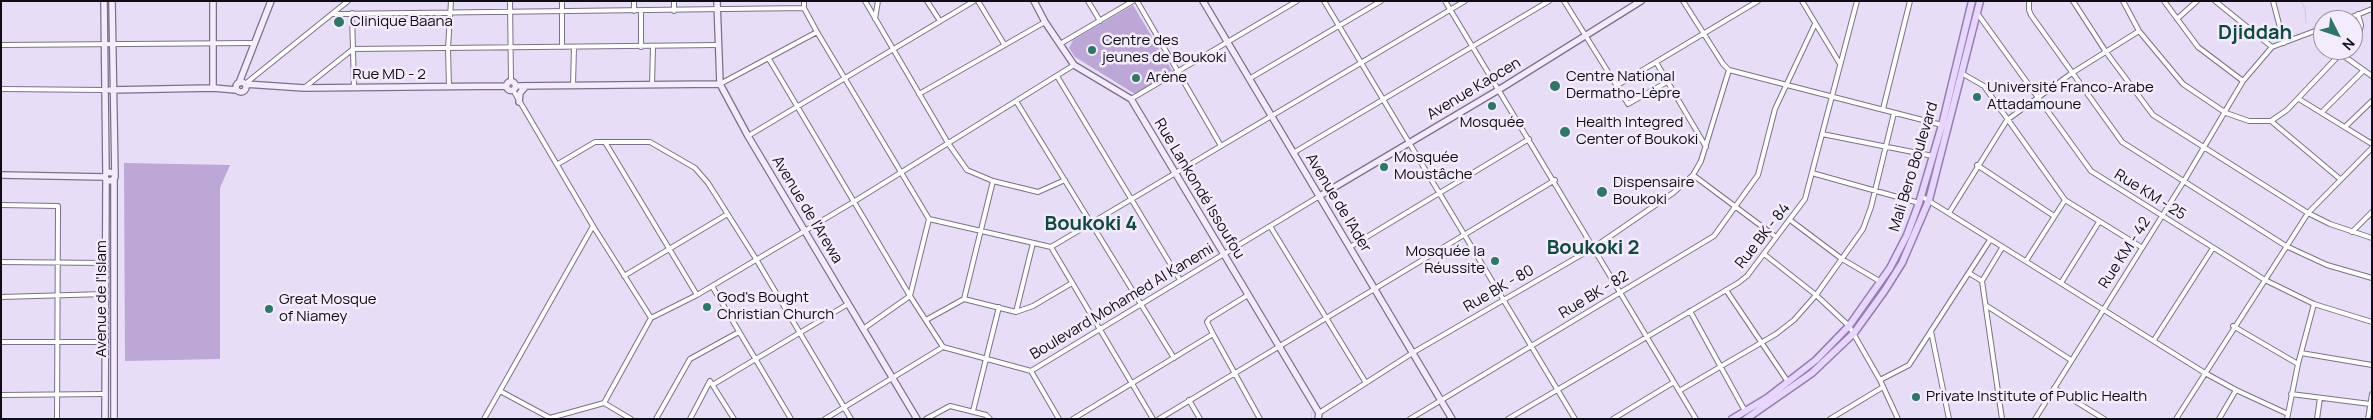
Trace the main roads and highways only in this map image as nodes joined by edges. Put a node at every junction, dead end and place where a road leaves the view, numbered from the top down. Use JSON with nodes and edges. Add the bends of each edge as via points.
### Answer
{"nodes":[{"id":1,"x":1972,"y":1,"type":"edge"},
{"id":2,"x":1980,"y":1,"type":"edge"},
{"id":3,"x":1963,"y":37,"type":"junction"},
{"id":4,"x":1971,"y":38,"type":"junction"},
{"id":5,"x":1964,"y":50,"type":"junction"},
{"id":6,"x":1946,"y":126,"type":"junction"},
{"id":7,"x":1732,"y":419,"type":"edge"},
{"id":8,"x":1746,"y":419,"type":"edge"}],
"edges":[{"from":1,"to":3,"type":"main road","name":"Mali Bero Boulevard"},
{"from":2,"to":4,"type":"main road","name":"Mali Bero Boulevard"},
{"from":3,"to":4,"type":"main road"},
{"from":3,"to":5,"type":"main road","name":"Mali Bero Boulevard"},
{"from":4,"to":5,"type":"main road","name":"Mali Bero Boulevard"},
{"from":5,"to":6,"type":"main road","name":"Mali Bero Boulevard"},
{"from":5,"to":6,"type":"main road","name":"Mali Bero Boulevard","via":[[1963,74]]},
{"from":6,"to":7,"type":"main road","name":"Mali Bero Boulevard","via":[[1901,248],[1882,282],[1849,326],[1816,360]]},
{"from":6,"to":8,"type":"main road","name":"Mali Bero Boulevard","via":[[1929,200],[1902,263],[1885,290],[1854,333],[1812,374]]}]}
